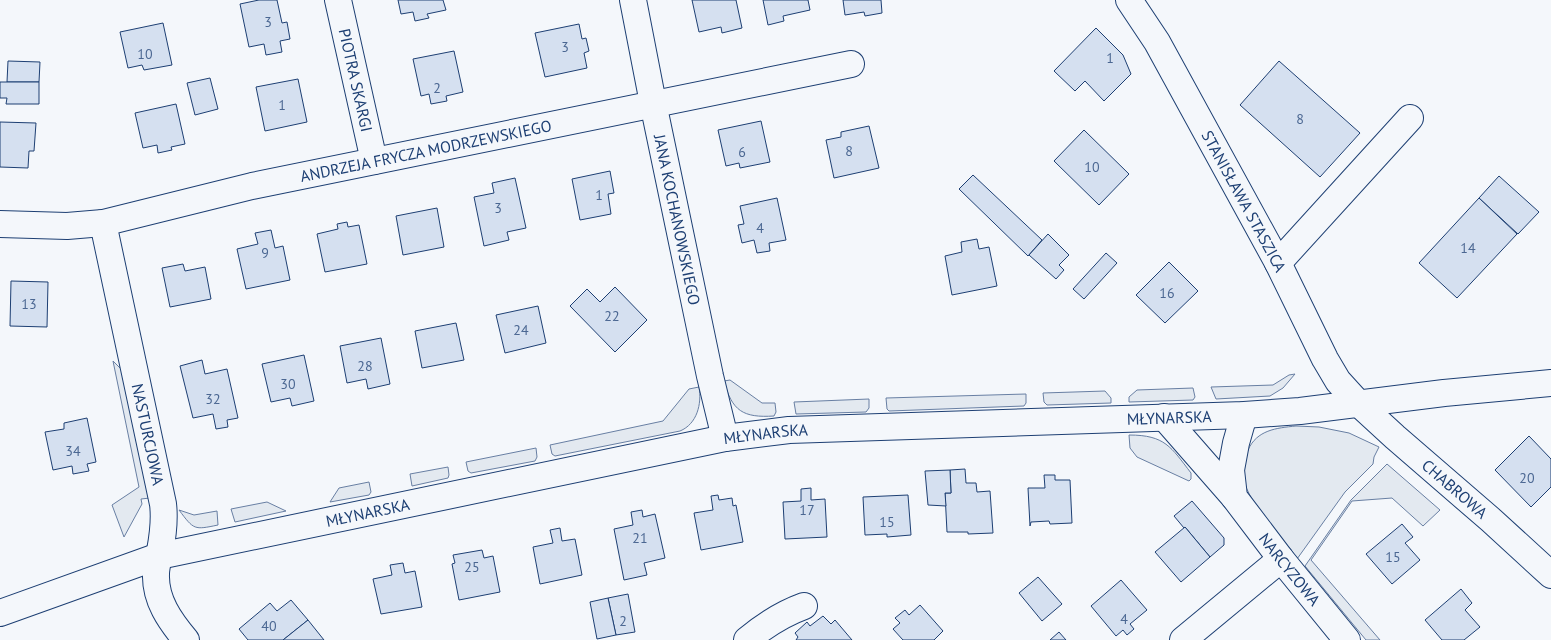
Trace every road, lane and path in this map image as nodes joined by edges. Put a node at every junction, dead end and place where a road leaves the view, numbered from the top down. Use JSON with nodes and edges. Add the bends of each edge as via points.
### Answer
{"nodes":[{"id":1,"x":338,"y":0,"type":"edge"},
{"id":2,"x":633,"y":0,"type":"edge"},
{"id":3,"x":1129,"y":0,"type":"edge"},
{"id":4,"x":851,"y":64,"type":"dead end"},
{"id":5,"x":653,"y":103,"type":"junction"},
{"id":6,"x":1410,"y":118,"type":"dead end"},
{"id":7,"x":374,"y":162,"type":"junction"},
{"id":8,"x":103,"y":223,"type":"junction"},
{"id":9,"x":0,"y":224,"type":"edge"},
{"id":10,"x":1278,"y":263,"type":"junction"},
{"id":11,"x":1551,"y":384,"type":"edge"},
{"id":12,"x":1358,"y":403,"type":"junction"},
{"id":13,"x":1244,"y":415,"type":"junction"},
{"id":14,"x":1164,"y":417,"type":"junction"},
{"id":15,"x":725,"y":438,"type":"junction"},
{"id":16,"x":1234,"y":497,"type":"junction"},
{"id":17,"x":159,"y":556,"type":"junction"},
{"id":18,"x":1280,"y":559,"type":"junction"},
{"id":19,"x":1551,"y":575,"type":"edge"},
{"id":20,"x":804,"y":606,"type":"dead end"},
{"id":21,"x":0,"y":613,"type":"edge"},
{"id":22,"x":186,"y":640,"type":"edge"},
{"id":23,"x":747,"y":640,"type":"edge"},
{"id":24,"x":1183,"y":640,"type":"edge"},
{"id":25,"x":1347,"y":640,"type":"edge"}],
"edges":[{"from":1,"to":7,"type":"street","name":"PIOTRA SKARGI"},
{"from":2,"to":5,"type":"street","name":"JANA KOCHANOWSKIEGO"},
{"from":3,"to":10,"type":"street","name":"STANISŁAWA STASZICA","via":[[1157,42]]},
{"from":4,"to":5,"type":"street","name":"ANDRZEJA FRYCZA MODRZEWSKIEGO"},
{"from":5,"to":7,"type":"street","name":"ANDRZEJA FRYCZA MODRZEWSKIEGO"},
{"from":5,"to":15,"type":"street","name":"JANA KOCHANOWSKIEGO"},
{"from":6,"to":10,"type":"street"},
{"from":7,"to":8,"type":"street","name":"ANDRZEJA FRYCZA MODRZEWSKIEGO","via":[[252,186]]},
{"from":8,"to":9,"type":"street","name":"ANDRZEJA FRYCZA MODRZEWSKIEGO","via":[[67,226]]},
{"from":8,"to":17,"type":"street","name":"NASTURCJOWA","via":[[163,504]]},
{"from":10,"to":12,"type":"street","name":"STANISŁAWA STASZICA","via":[[1329,366]]},
{"from":11,"to":12,"type":"street","name":"MŁYNARSKA"},
{"from":12,"to":13,"type":"street","name":"MŁYNARSKA"},
{"from":12,"to":19,"type":"street","name":"CHABROWA"},
{"from":13,"to":14,"type":"street","name":"MŁYNARSKA"},
{"from":13,"to":16,"type":"street","via":[[1231,470]]},
{"from":14,"to":15,"type":"street","name":"MŁYNARSKA","via":[[789,430]]},
{"from":14,"to":16,"type":"street","name":"NARCYZOWA"},
{"from":15,"to":17,"type":"street","name":"MŁYNARSKA"},
{"from":16,"to":18,"type":"street","name":"NARCYZOWA"},
{"from":17,"to":21,"type":"street","name":"MŁYNARSKA"},
{"from":17,"to":22,"type":"street","name":"NASTURCJOWA","via":[[156,573],[159,599]]},
{"from":18,"to":24,"type":"street"},
{"from":18,"to":25,"type":"street","name":"NARCYZOWA"},
{"from":20,"to":23,"type":"street","via":[[787,612]]}]}
